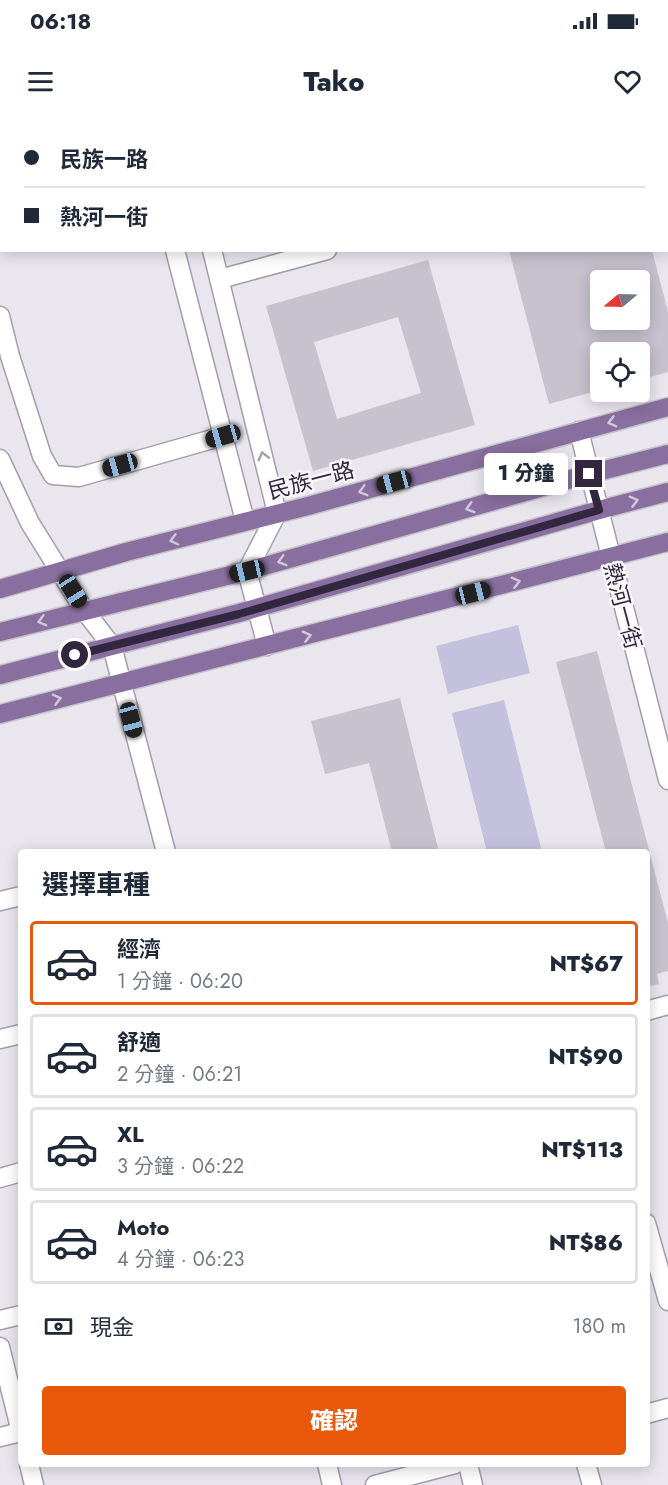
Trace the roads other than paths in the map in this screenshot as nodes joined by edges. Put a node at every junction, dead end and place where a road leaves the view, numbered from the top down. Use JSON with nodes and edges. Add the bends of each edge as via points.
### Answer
{"nodes":[{"id":1,"x":176,"y":252,"type":"edge"},
{"id":2,"x":213,"y":252,"type":"edge"},
{"id":3,"x":320,"y":252,"type":"edge"},
{"id":4,"x":220,"y":279,"type":"junction"},
{"id":5,"x":0,"y":316,"type":"edge"},
{"id":6,"x":5,"y":358,"type":"edge"},
{"id":7,"x":668,"y":407,"type":"edge"},
{"id":8,"x":579,"y":431,"type":"junction"},
{"id":9,"x":223,"y":436,"type":"junction"},
{"id":10,"x":668,"y":454,"type":"edge"},
{"id":11,"x":0,"y":459,"type":"edge"},
{"id":12,"x":589,"y":474,"type":"junction"},
{"id":13,"x":668,"y":492,"type":"edge"},
{"id":14,"x":599,"y":510,"type":"junction"},
{"id":15,"x":277,"y":513,"type":"junction"},
{"id":16,"x":245,"y":521,"type":"junction"},
{"id":17,"x":668,"y":542,"type":"edge"},
{"id":18,"x":610,"y":558,"type":"junction"},
{"id":19,"x":247,"y":571,"type":"junction"},
{"id":20,"x":61,"y":573,"type":"junction"},
{"id":21,"x":0,"y":589,"type":"edge"},
{"id":22,"x":257,"y":609,"type":"junction"},
{"id":23,"x":84,"y":610,"type":"junction"},
{"id":24,"x":0,"y":632,"type":"edge"},
{"id":25,"x":112,"y":646,"type":"junction"},
{"id":26,"x":267,"y":646,"type":"junction"},
{"id":27,"x":0,"y":675,"type":"edge"},
{"id":28,"x":122,"y":683,"type":"junction"},
{"id":29,"x":0,"y":714,"type":"edge"},
{"id":30,"x":668,"y":780,"type":"edge"},
{"id":31,"x":165,"y":849,"type":"edge"},
{"id":32,"x":18,"y":897,"type":"edge"},
{"id":33,"x":0,"y":901,"type":"edge"},
{"id":34,"x":668,"y":1005,"type":"edge"},
{"id":35,"x":650,"y":1010,"type":"edge"},
{"id":36,"x":18,"y":1035,"type":"edge"},
{"id":37,"x":0,"y":1039,"type":"edge"},
{"id":38,"x":18,"y":1173,"type":"edge"},
{"id":39,"x":0,"y":1178,"type":"edge"},
{"id":40,"x":650,"y":1237,"type":"edge"},
{"id":41,"x":668,"y":1301,"type":"edge"},
{"id":42,"x":18,"y":1316,"type":"edge"},
{"id":43,"x":0,"y":1320,"type":"edge"},
{"id":44,"x":0,"y":1347,"type":"edge"},
{"id":45,"x":668,"y":1408,"type":"edge"},
{"id":46,"x":650,"y":1413,"type":"edge"},
{"id":47,"x":18,"y":1420,"type":"edge"},
{"id":48,"x":18,"y":1433,"type":"edge"},
{"id":49,"x":0,"y":1437,"type":"edge"},
{"id":50,"x":30,"y":1467,"type":"edge"},
{"id":51,"x":328,"y":1467,"type":"edge"},
{"id":52,"x":444,"y":1467,"type":"edge"},
{"id":53,"x":469,"y":1467,"type":"edge"},
{"id":54,"x":587,"y":1467,"type":"edge"},
{"id":55,"x":34,"y":1485,"type":"edge"},
{"id":56,"x":332,"y":1485,"type":"edge"},
{"id":57,"x":375,"y":1485,"type":"edge"},
{"id":58,"x":473,"y":1485,"type":"edge"},
{"id":59,"x":592,"y":1485,"type":"edge"}],
"edges":[{"from":1,"to":9,"type":"street"},
{"from":2,"to":4,"type":"street"},
{"from":3,"to":4,"type":"street"},
{"from":15,"to":4,"type":"street","one_way":true},
{"from":5,"to":6,"type":"street"},
{"from":6,"to":9,"type":"street","via":[[42,456],[53,474],[79,477]]},
{"from":7,"to":8,"type":"main road","name":"民族一路","one_way":true},
{"from":8,"to":12,"type":"street","name":"熱河一街"},
{"from":8,"to":15,"type":"main road","name":"民族一路","one_way":true},
{"from":9,"to":16,"type":"street"},
{"from":10,"to":12,"type":"main road"},
{"from":11,"to":20,"type":"street","via":[[30,523]]},
{"from":12,"to":14,"type":"street","name":"熱河一街"},
{"from":12,"to":19,"type":"main road","one_way":true},
{"from":14,"to":13,"type":"main road","one_way":true},
{"from":14,"to":18,"type":"street","name":"熱河一街"},
{"from":14,"to":22,"type":"main road"},
{"from":15,"to":16,"type":"main road","name":"民族一路"},
{"from":15,"to":19,"type":"street"},
{"from":16,"to":20,"type":"main road","name":"民族一路","one_way":true},
{"from":17,"to":18,"type":"main road"},
{"from":26,"to":18,"type":"main road","one_way":true},
{"from":18,"to":30,"type":"street","name":"熱河一街"},
{"from":19,"to":22,"type":"street"},
{"from":19,"to":23,"type":"main road"},
{"from":20,"to":21,"type":"main road","name":"民族一路"},
{"from":20,"to":23,"type":"street"},
{"from":22,"to":25,"type":"main road"},
{"from":22,"to":26,"type":"street"},
{"from":23,"to":24,"type":"main road","one_way":true},
{"from":23,"to":25,"type":"street"},
{"from":25,"to":27,"type":"main road"},
{"from":25,"to":28,"type":"street"},
{"from":26,"to":28,"type":"main road"},
{"from":29,"to":28,"type":"main road","one_way":true},
{"from":28,"to":31,"type":"street"},
{"from":32,"to":33,"type":"street"},
{"from":34,"to":35,"type":"street"},
{"from":36,"to":37,"type":"street"},
{"from":38,"to":39,"type":"street"},
{"from":40,"to":41,"type":"street"},
{"from":42,"to":43,"type":"street"},
{"from":44,"to":47,"type":"street"},
{"from":45,"to":46,"type":"street"},
{"from":48,"to":49,"type":"street"},
{"from":50,"to":55,"type":"street"},
{"from":51,"to":56,"type":"street"},
{"from":52,"to":57,"type":"street"},
{"from":53,"to":58,"type":"street"},
{"from":54,"to":59,"type":"street"}]}
